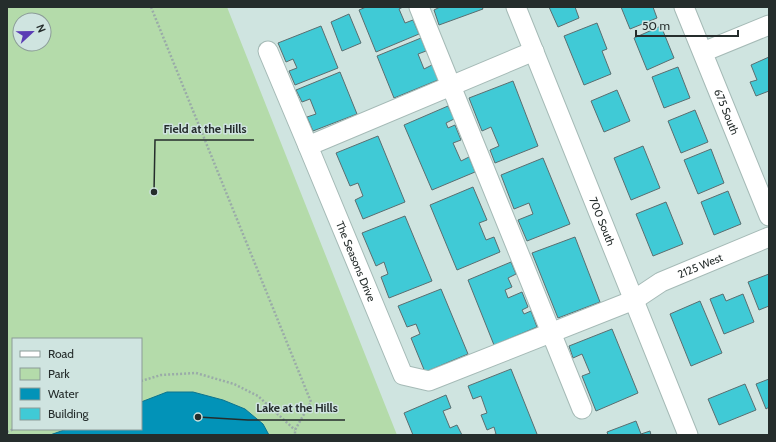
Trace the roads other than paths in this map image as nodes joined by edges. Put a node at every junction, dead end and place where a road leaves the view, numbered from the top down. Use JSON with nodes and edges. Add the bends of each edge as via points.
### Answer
{"nodes":[{"id":1,"x":419,"y":7,"type":"edge"},
{"id":2,"x":516,"y":7,"type":"edge"},
{"id":3,"x":684,"y":7,"type":"edge"},
{"id":4,"x":769,"y":25,"type":"edge"},
{"id":5,"x":268,"y":51,"type":"dead end"},
{"id":6,"x":534,"y":51,"type":"junction"},
{"id":7,"x":703,"y":52,"type":"junction"},
{"id":8,"x":450,"y":86,"type":"junction"},
{"id":9,"x":308,"y":146,"type":"junction"},
{"id":10,"x":769,"y":216,"type":"edge"},
{"id":11,"x":769,"y":238,"type":"edge"},
{"id":12,"x":634,"y":300,"type":"junction"},
{"id":13,"x":551,"y":333,"type":"junction"},
{"id":14,"x":582,"y":409,"type":"dead end"},
{"id":15,"x":688,"y":435,"type":"edge"}],
"edges":[{"from":1,"to":8,"type":"street"},
{"from":2,"to":6,"type":"street","name":"700 South"},
{"from":3,"to":7,"type":"street","name":"675 South"},
{"from":4,"to":7,"type":"street"},
{"from":5,"to":9,"type":"street"},
{"from":6,"to":8,"type":"street"},
{"from":6,"to":12,"type":"street","name":"700 South"},
{"from":7,"to":10,"type":"street","name":"675 South"},
{"from":8,"to":9,"type":"street"},
{"from":8,"to":13,"type":"street"},
{"from":9,"to":13,"type":"street","name":"The Seasons Drive","via":[[403,375],[429,382]]},
{"from":11,"to":12,"type":"street","name":"2125 West","via":[[661,282]]},
{"from":12,"to":13,"type":"street","name":"The Seasons Drive"},
{"from":12,"to":15,"type":"street","name":"700 South"},
{"from":13,"to":14,"type":"street"}]}
